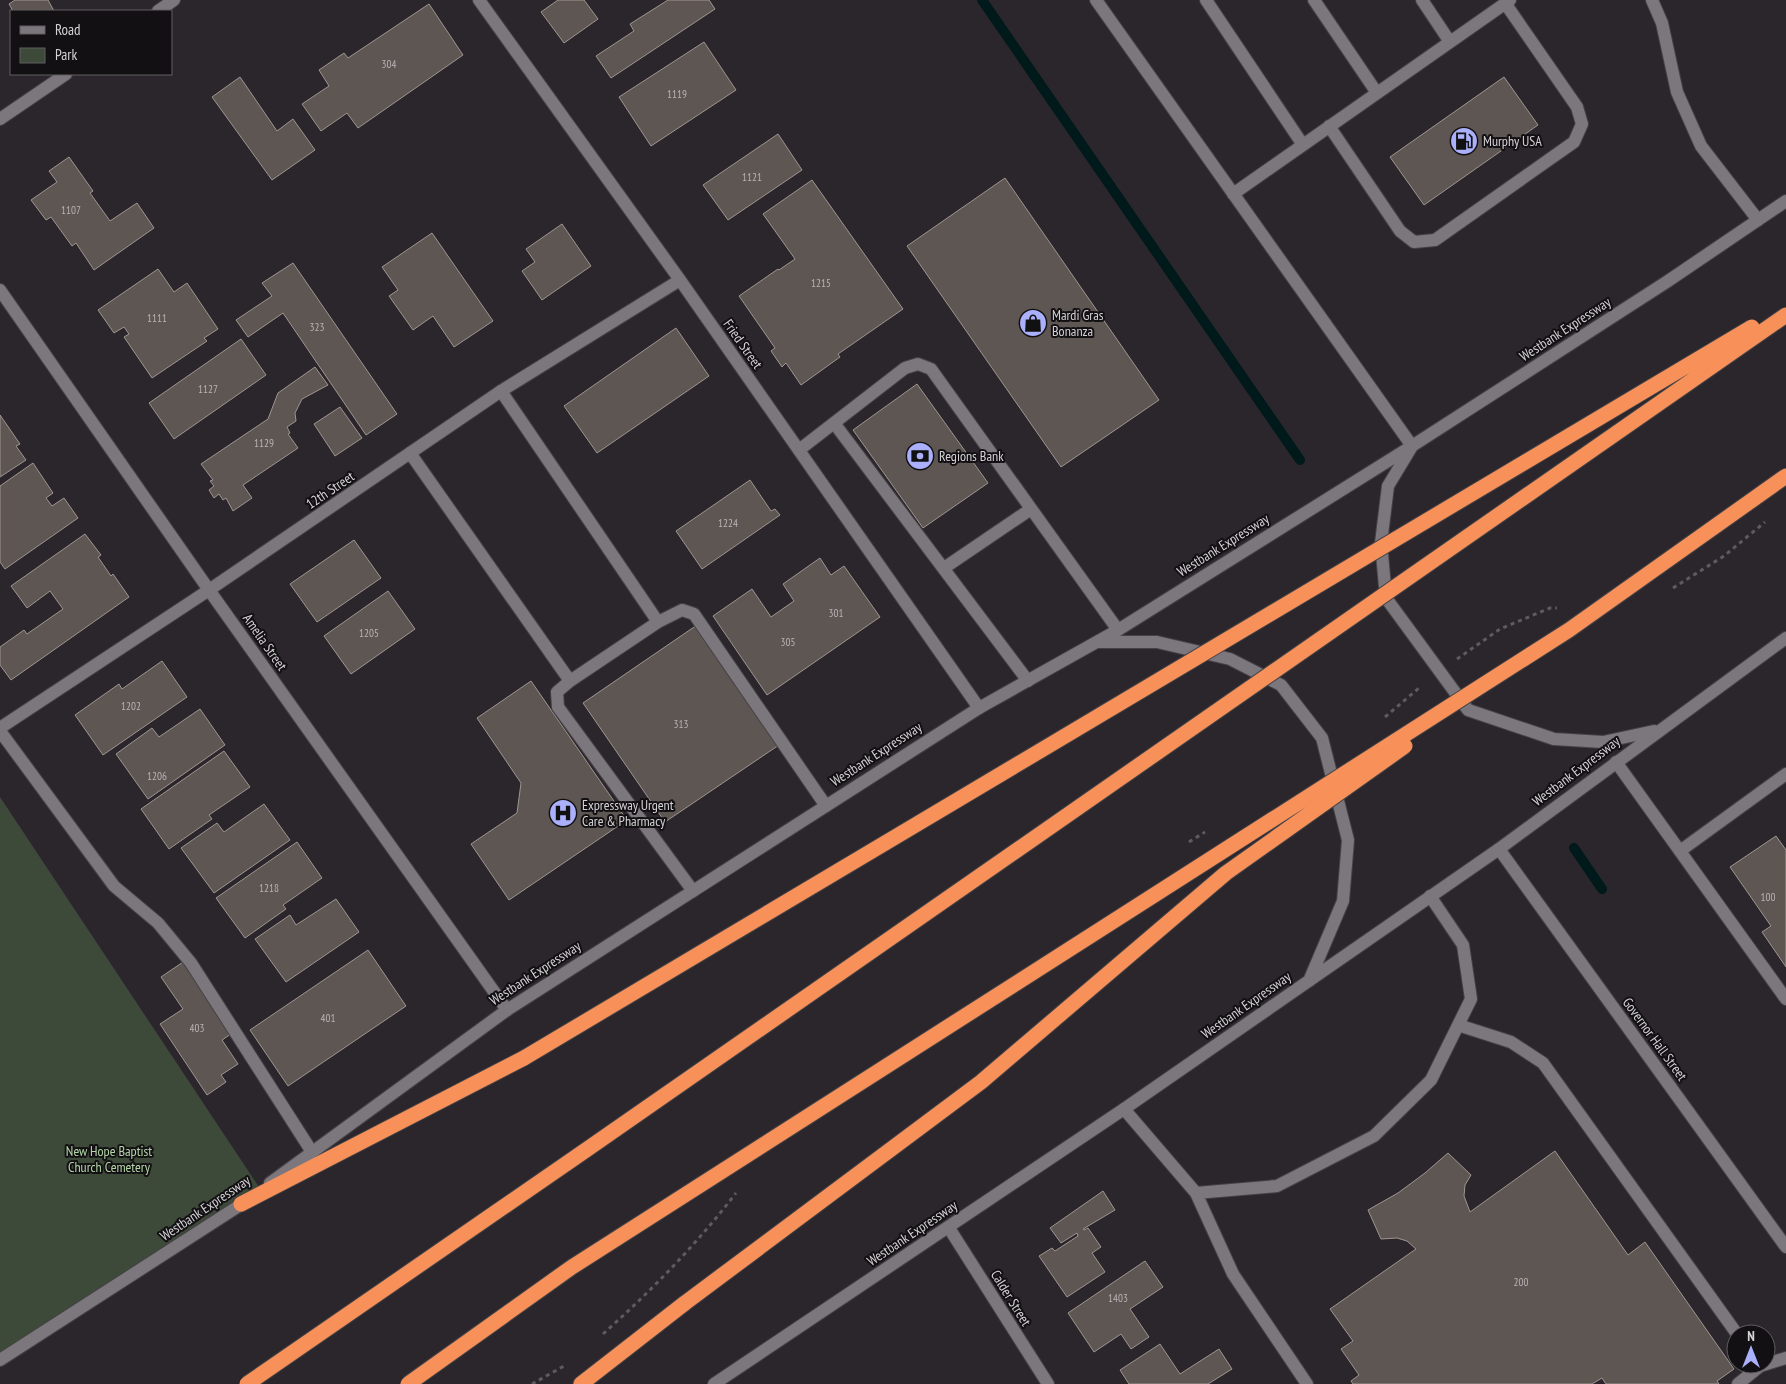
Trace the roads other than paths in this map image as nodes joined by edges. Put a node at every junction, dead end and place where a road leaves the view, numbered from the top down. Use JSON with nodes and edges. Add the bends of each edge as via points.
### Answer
{"nodes":[{"id":1,"x":174,"y":0,"type":"edge"},
{"id":2,"x":479,"y":0,"type":"edge"},
{"id":3,"x":1096,"y":0,"type":"edge"},
{"id":4,"x":1206,"y":0,"type":"edge"},
{"id":5,"x":1314,"y":0,"type":"edge"},
{"id":6,"x":1422,"y":0,"type":"edge"},
{"id":7,"x":1652,"y":0,"type":"edge"},
{"id":8,"x":1507,"y":2,"type":"edge"},
{"id":9,"x":159,"y":10,"type":"edge"},
{"id":10,"x":1450,"y":42,"type":"junction"},
{"id":11,"x":65,"y":75,"type":"edge"},
{"id":12,"x":1376,"y":93,"type":"junction"},
{"id":13,"x":0,"y":119,"type":"edge"},
{"id":14,"x":1329,"y":126,"type":"junction"},
{"id":15,"x":1303,"y":144,"type":"junction"},
{"id":16,"x":1233,"y":194,"type":"junction"},
{"id":17,"x":1786,"y":201,"type":"edge"},
{"id":18,"x":1758,"y":220,"type":"junction"},
{"id":19,"x":680,"y":280,"type":"junction"},
{"id":20,"x":0,"y":290,"type":"edge"},
{"id":21,"x":1786,"y":307,"type":"edge"},
{"id":22,"x":1786,"y":315,"type":"edge"},
{"id":23,"x":501,"y":391,"type":"junction"},
{"id":24,"x":834,"y":423,"type":"junction"},
{"id":25,"x":1412,"y":446,"type":"junction"},
{"id":26,"x":799,"y":450,"type":"junction"},
{"id":27,"x":410,"y":454,"type":"junction"},
{"id":28,"x":1786,"y":476,"type":"edge"},
{"id":29,"x":1031,"y":509,"type":"junction"},
{"id":30,"x":944,"y":568,"type":"junction"},
{"id":31,"x":210,"y":590,"type":"junction"},
{"id":32,"x":658,"y":622,"type":"junction"},
{"id":33,"x":1118,"y":630,"type":"junction"},
{"id":34,"x":1569,"y":630,"type":"junction"},
{"id":35,"x":1786,"y":638,"type":"edge"},
{"id":36,"x":1097,"y":642,"type":"junction"},
{"id":37,"x":570,"y":681,"type":"junction"},
{"id":38,"x":1028,"y":681,"type":"junction"},
{"id":39,"x":979,"y":708,"type":"junction"},
{"id":40,"x":0,"y":729,"type":"edge"},
{"id":41,"x":1658,"y":731,"type":"junction"},
{"id":42,"x":1616,"y":762,"type":"junction"},
{"id":43,"x":1786,"y":774,"type":"edge"},
{"id":44,"x":826,"y":806,"type":"junction"},
{"id":45,"x":1499,"y":849,"type":"junction"},
{"id":46,"x":1680,"y":851,"type":"junction"},
{"id":47,"x":693,"y":891,"type":"junction"},
{"id":48,"x":1430,"y":896,"type":"junction"},
{"id":49,"x":1309,"y":981,"type":"junction"},
{"id":50,"x":1786,"y":999,"type":"edge"},
{"id":51,"x":507,"y":1010,"type":"junction"},
{"id":52,"x":1458,"y":1025,"type":"junction"},
{"id":53,"x":1124,"y":1109,"type":"junction"},
{"id":54,"x":312,"y":1152,"type":"junction"},
{"id":55,"x":1196,"y":1193,"type":"junction"},
{"id":56,"x":241,"y":1204,"type":"junction"},
{"id":57,"x":949,"y":1228,"type":"junction"},
{"id":58,"x":1786,"y":1247,"type":"edge"},
{"id":59,"x":1730,"y":1324,"type":"edge"},
{"id":60,"x":0,"y":1360,"type":"edge"},
{"id":61,"x":1750,"y":1374,"type":"edge"},
{"id":62,"x":247,"y":1384,"type":"edge"},
{"id":63,"x":408,"y":1384,"type":"edge"},
{"id":64,"x":581,"y":1384,"type":"edge"},
{"id":65,"x":714,"y":1384,"type":"edge"},
{"id":66,"x":1048,"y":1384,"type":"edge"},
{"id":67,"x":1307,"y":1384,"type":"edge"},
{"id":68,"x":1738,"y":1384,"type":"edge"}],
"edges":[{"from":1,"to":9,"type":"main road"},
{"from":2,"to":19,"type":"main road","name":"Fried Street"},
{"from":3,"to":16,"type":"main road"},
{"from":4,"to":15,"type":"main road"},
{"from":5,"to":12,"type":"main road"},
{"from":6,"to":10,"type":"main road"},
{"from":7,"to":18,"type":"main road","via":[[1662,23],[1677,92],[1701,146]]},
{"from":8,"to":10,"type":"main road"},
{"from":8,"to":14,"type":"main road","via":[[1577,107],[1582,124],[1574,142],[1434,240],[1414,242],[1400,231]]},
{"from":10,"to":12,"type":"main road"},
{"from":11,"to":13,"type":"main road"},
{"from":12,"to":14,"type":"main road"},
{"from":14,"to":15,"type":"main road"},
{"from":15,"to":16,"type":"main road"},
{"from":16,"to":25,"type":"main road"},
{"from":17,"to":18,"type":"main road","name":"Westbank Expressway"},
{"from":18,"to":25,"type":"main road","name":"Westbank Expressway"},
{"from":19,"to":23,"type":"main road","name":"12th Street"},
{"from":19,"to":26,"type":"main road","name":"Fried Street"},
{"from":20,"to":31,"type":"main road","name":"Amelia Street"},
{"from":21,"to":56,"type":"highway","bridge":true,"via":[[524,1058]]},
{"from":22,"to":62,"type":"highway","bridge":true},
{"from":23,"to":27,"type":"main road","name":"12th Street"},
{"from":23,"to":32,"type":"main road"},
{"from":24,"to":26,"type":"main road"},
{"from":24,"to":29,"type":"main road","via":[[905,368],[918,364],[931,369]]},
{"from":24,"to":30,"type":"main road"},
{"from":25,"to":33,"type":"main road","name":"Westbank Expressway"},
{"from":25,"to":41,"type":"main road","via":[[1388,486],[1381,543],[1386,598],[1468,710],[1554,739],[1603,742]]},
{"from":26,"to":39,"type":"main road","name":"Fried Street"},
{"from":27,"to":31,"type":"main road","name":"12th Street"},
{"from":27,"to":37,"type":"main road"},
{"from":28,"to":34,"type":"highway","bridge":true},
{"from":29,"to":30,"type":"main road"},
{"from":29,"to":33,"type":"main road"},
{"from":30,"to":38,"type":"main road"},
{"from":31,"to":40,"type":"main road","name":"12th Street"},
{"from":31,"to":51,"type":"main road","name":"Amelia Street"},
{"from":32,"to":37,"type":"main road"},
{"from":32,"to":44,"type":"main road","via":[[682,610],[694,614]]},
{"from":33,"to":36,"type":"main road","name":"Westbank Expressway"},
{"from":34,"to":63,"type":"highway","bridge":true,"via":[[572,1267]]},
{"from":34,"to":64,"type":"highway","bridge":true,"via":[[1226,873],[980,1082]]},
{"from":35,"to":41,"type":"main road","name":"Westbank Expressway"},
{"from":36,"to":38,"type":"main road","name":"Westbank Expressway"},
{"from":36,"to":49,"type":"main road","via":[[1157,642],[1230,659],[1281,685],[1322,738],[1348,840],[1344,901]]},
{"from":37,"to":47,"type":"main road","via":[[557,692],[558,707]]},
{"from":38,"to":39,"type":"main road","name":"Westbank Expressway"},
{"from":39,"to":44,"type":"main road","name":"Westbank Expressway"},
{"from":40,"to":54,"type":"main road","via":[[114,886],[158,923],[191,962]]},
{"from":41,"to":42,"type":"main road","name":"Westbank Expressway"},
{"from":42,"to":45,"type":"main road","name":"Westbank Expressway"},
{"from":42,"to":46,"type":"main road"},
{"from":43,"to":46,"type":"main road"},
{"from":44,"to":47,"type":"main road","name":"Westbank Expressway"},
{"from":45,"to":48,"type":"main road","name":"Westbank Expressway"},
{"from":45,"to":58,"type":"main road","name":"Governor Hall Street"},
{"from":46,"to":50,"type":"main road"},
{"from":47,"to":51,"type":"main road","name":"Westbank Expressway"},
{"from":48,"to":49,"type":"main road","name":"Westbank Expressway"},
{"from":48,"to":52,"type":"main road","via":[[1463,945],[1471,1000]]},
{"from":49,"to":53,"type":"main road","name":"Westbank Expressway"},
{"from":51,"to":54,"type":"main road","name":"Westbank Expressway"},
{"from":52,"to":55,"type":"main road","via":[[1431,1080],[1374,1136],[1277,1186]]},
{"from":52,"to":59,"type":"main road","via":[[1511,1042],[1543,1063]]},
{"from":53,"to":55,"type":"main road"},
{"from":53,"to":57,"type":"main road","name":"Westbank Expressway"},
{"from":54,"to":56,"type":"main road","name":"Westbank Expressway"},
{"from":55,"to":67,"type":"main road","via":[[1233,1274]]},
{"from":56,"to":60,"type":"main road","name":"Westbank Expressway"},
{"from":57,"to":65,"type":"main road","name":"Westbank Expressway"},
{"from":57,"to":66,"type":"main road","name":"Calder Street"},
{"from":61,"to":68,"type":"main road"}]}
